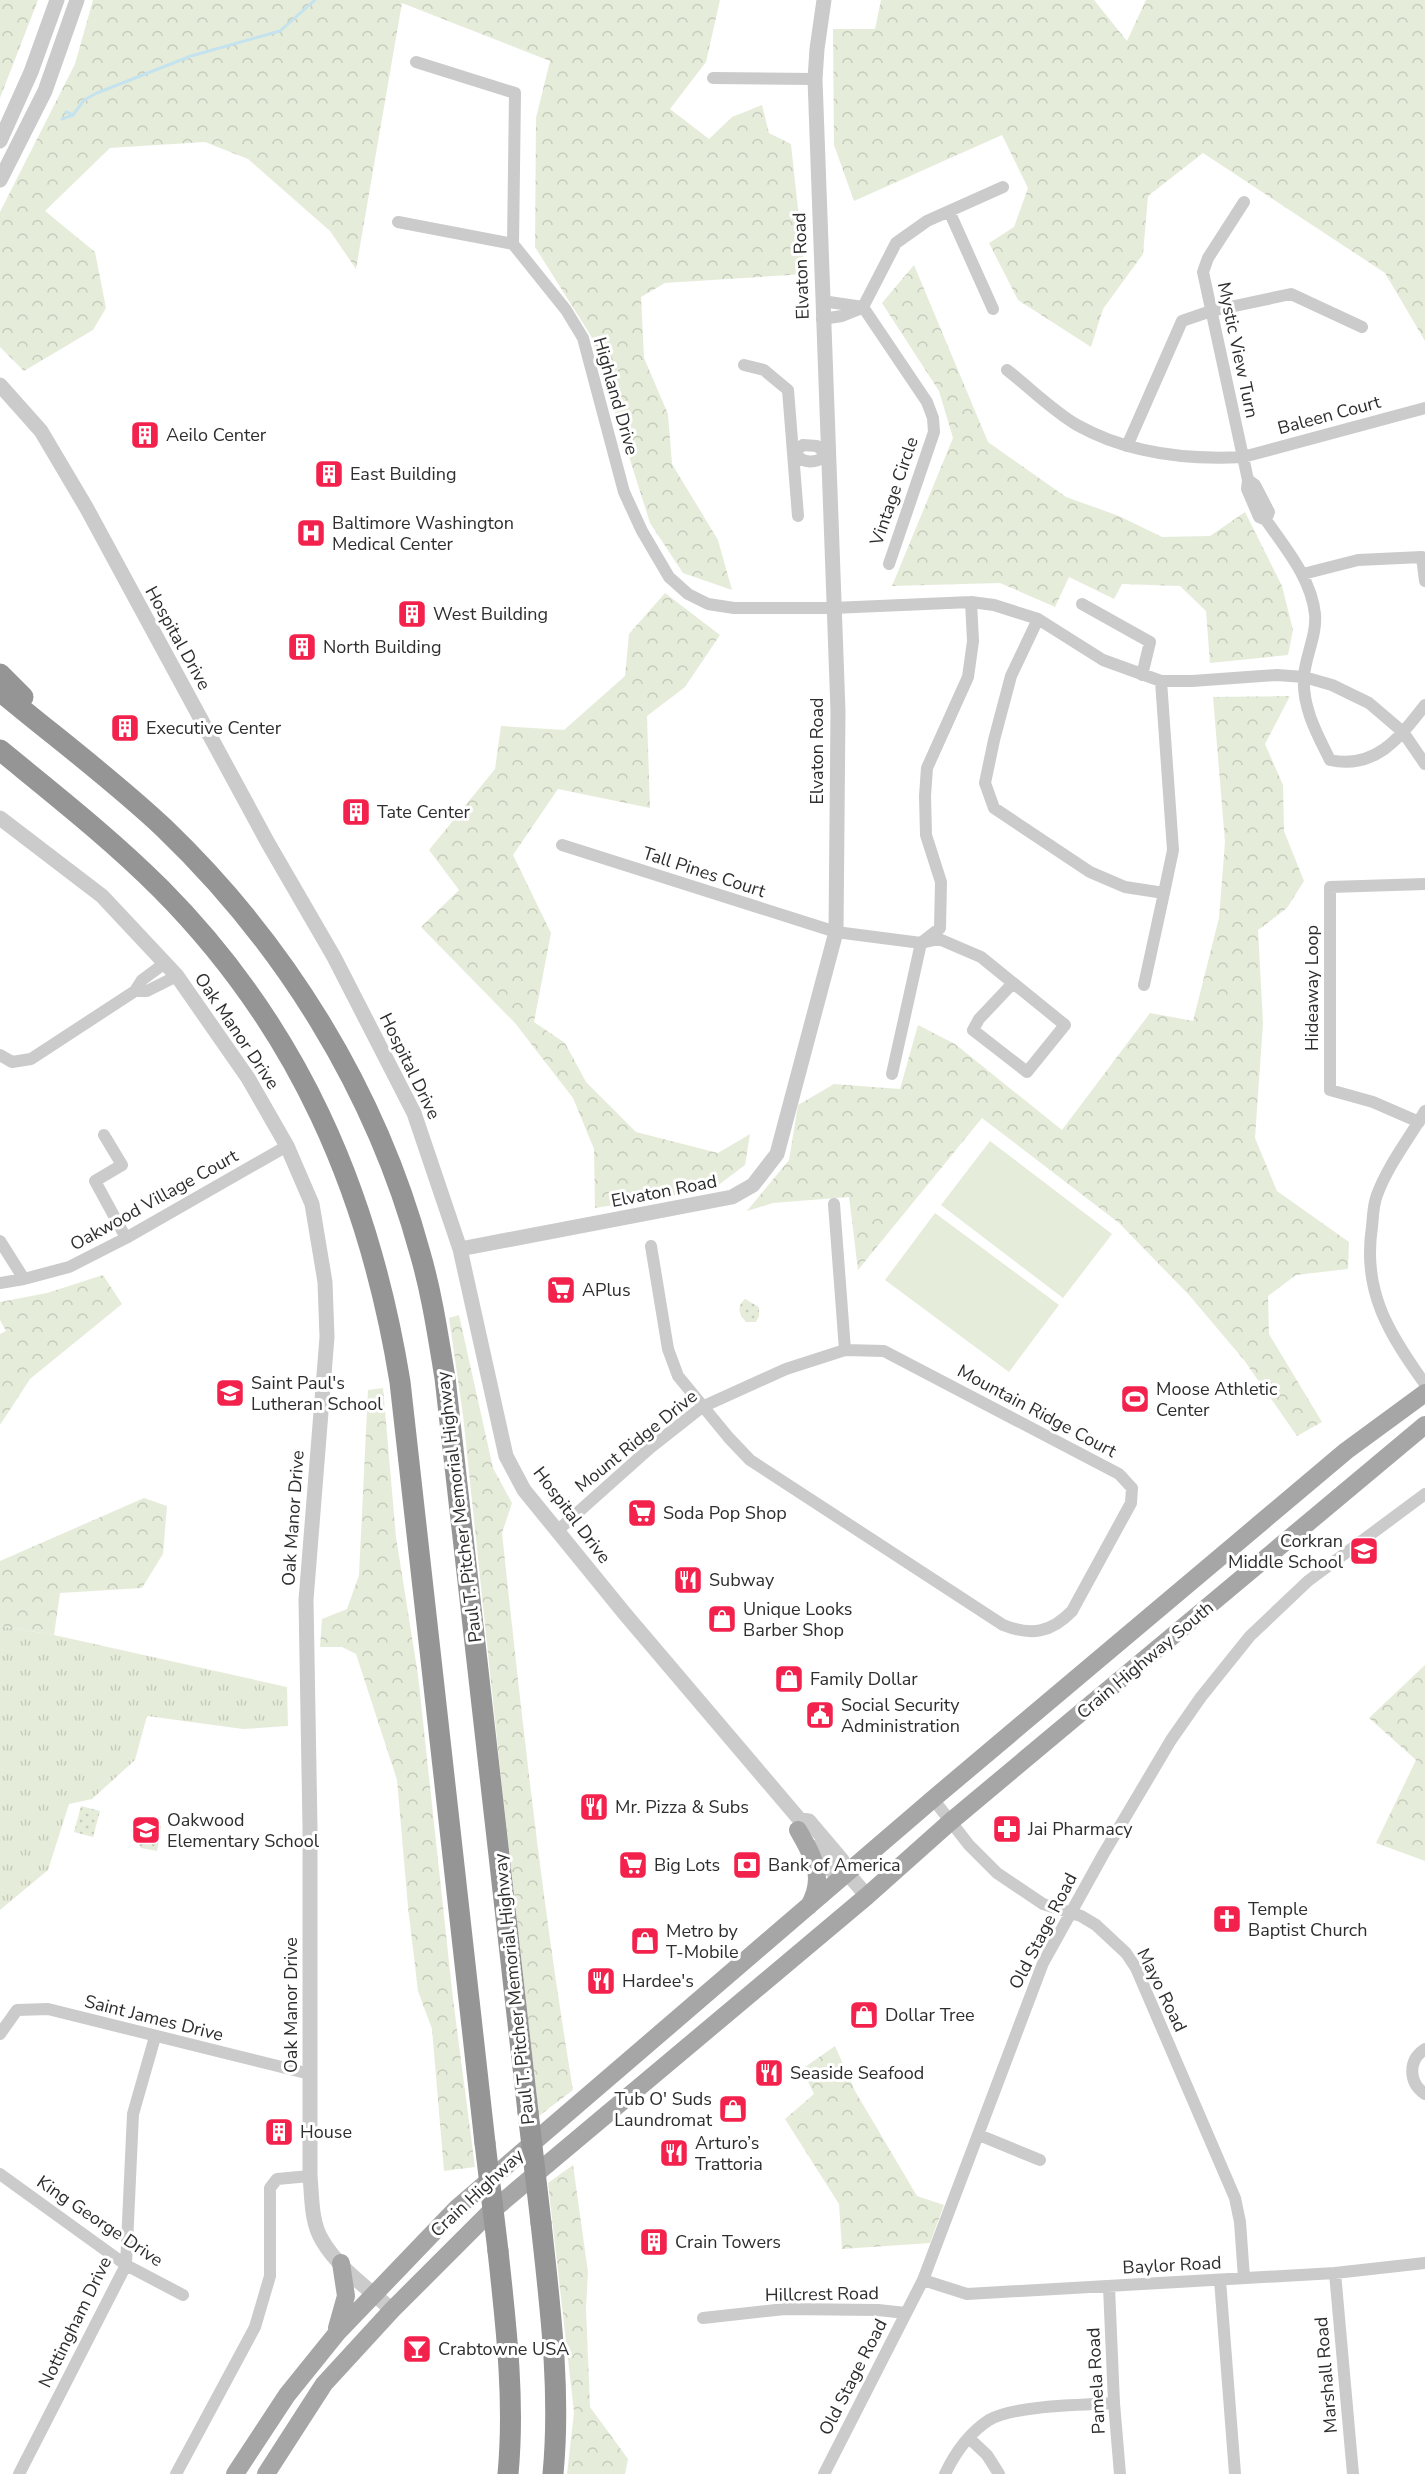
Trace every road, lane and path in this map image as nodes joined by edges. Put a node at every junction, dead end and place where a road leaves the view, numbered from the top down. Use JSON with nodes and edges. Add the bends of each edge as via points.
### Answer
{"nodes":[{"id":1,"x":57,"y":0,"type":"edge"},
{"id":2,"x":77,"y":0,"type":"edge"},
{"id":3,"x":824,"y":0,"type":"edge"},
{"id":4,"x":416,"y":62,"type":"dead end"},
{"id":5,"x":713,"y":78,"type":"dead end"},
{"id":6,"x":815,"y":78,"type":"junction"},
{"id":7,"x":0,"y":141,"type":"edge"},
{"id":8,"x":0,"y":180,"type":"edge"},
{"id":9,"x":1004,"y":187,"type":"dead end"},
{"id":10,"x":1244,"y":202,"type":"dead end"},
{"id":11,"x":949,"y":211,"type":"junction"},
{"id":12,"x":398,"y":222,"type":"dead end"},
{"id":13,"x":513,"y":244,"type":"junction"},
{"id":14,"x":822,"y":301,"type":"junction"},
{"id":15,"x":863,"y":307,"type":"junction"},
{"id":16,"x":993,"y":309,"type":"dead end"},
{"id":17,"x":1211,"y":311,"type":"junction"},
{"id":18,"x":822,"y":319,"type":"junction"},
{"id":19,"x":1362,"y":327,"type":"dead end"},
{"id":20,"x":744,"y":365,"type":"dead end"},
{"id":21,"x":1007,"y":370,"type":"dead end"},
{"id":22,"x":0,"y":385,"type":"edge"},
{"id":23,"x":1425,"y":408,"type":"edge"},
{"id":24,"x":1127,"y":446,"type":"junction"},
{"id":25,"x":793,"y":453,"type":"junction"},
{"id":26,"x":828,"y":455,"type":"junction"},
{"id":27,"x":1243,"y":457,"type":"junction"},
{"id":28,"x":798,"y":516,"type":"dead end"},
{"id":29,"x":889,"y":564,"type":"dead end"},
{"id":30,"x":1303,"y":574,"type":"junction"},
{"id":31,"x":1425,"y":580,"type":"edge"},
{"id":32,"x":971,"y":602,"type":"junction"},
{"id":33,"x":1082,"y":604,"type":"dead end"},
{"id":34,"x":833,"y":608,"type":"junction"},
{"id":35,"x":1038,"y":619,"type":"junction"},
{"id":36,"x":0,"y":674,"type":"edge"},
{"id":37,"x":1142,"y":675,"type":"junction"},
{"id":38,"x":1304,"y":677,"type":"junction"},
{"id":39,"x":1161,"y":681,"type":"junction"},
{"id":40,"x":0,"y":691,"type":"edge"},
{"id":41,"x":1425,"y":705,"type":"edge"},
{"id":42,"x":1403,"y":732,"type":"junction"},
{"id":43,"x":0,"y":750,"type":"edge"},
{"id":44,"x":0,"y":762,"type":"edge"},
{"id":45,"x":1425,"y":764,"type":"edge"},
{"id":46,"x":128,"y":797,"type":"junction"},
{"id":47,"x":0,"y":818,"type":"edge"},
{"id":48,"x":562,"y":845,"type":"dead end"},
{"id":49,"x":1425,"y":884,"type":"edge"},
{"id":50,"x":1164,"y":893,"type":"junction"},
{"id":51,"x":836,"y":932,"type":"junction"},
{"id":52,"x":921,"y":943,"type":"junction"},
{"id":53,"x":214,"y":948,"type":"junction"},
{"id":54,"x":165,"y":963,"type":"junction"},
{"id":55,"x":177,"y":976,"type":"junction"},
{"id":56,"x":1013,"y":983,"type":"junction"},
{"id":57,"x":1144,"y":985,"type":"dead end"},
{"id":58,"x":135,"y":991,"type":"junction"},
{"id":59,"x":0,"y":1055,"type":"edge"},
{"id":60,"x":892,"y":1074,"type":"dead end"},
{"id":61,"x":1422,"y":1117,"type":"edge"},
{"id":62,"x":104,"y":1135,"type":"dead end"},
{"id":63,"x":287,"y":1146,"type":"junction"},
{"id":64,"x":834,"y":1204,"type":"dead end"},
{"id":65,"x":126,"y":1238,"type":"junction"},
{"id":66,"x":0,"y":1241,"type":"edge"},
{"id":67,"x":651,"y":1246,"type":"dead end"},
{"id":68,"x":460,"y":1249,"type":"junction"},
{"id":69,"x":24,"y":1279,"type":"junction"},
{"id":70,"x":0,"y":1283,"type":"edge"},
{"id":71,"x":845,"y":1350,"type":"junction"},
{"id":72,"x":1425,"y":1384,"type":"edge"},
{"id":73,"x":1425,"y":1393,"type":"edge"},
{"id":74,"x":702,"y":1407,"type":"junction"},
{"id":75,"x":1425,"y":1425,"type":"edge"},
{"id":76,"x":1425,"y":1494,"type":"edge"},
{"id":77,"x":557,"y":1531,"type":"junction"},
{"id":78,"x":933,"y":1799,"type":"junction"},
{"id":79,"x":950,"y":1822,"type":"junction"},
{"id":80,"x":799,"y":1825,"type":"junction"},
{"id":81,"x":896,"y":1833,"type":"joint"},
{"id":82,"x":848,"y":1874,"type":"junction"},
{"id":83,"x":867,"y":1896,"type":"junction"},
{"id":84,"x":808,"y":1908,"type":"junction"},
{"id":85,"x":1070,"y":1913,"type":"junction"},
{"id":86,"x":0,"y":2034,"type":"edge"},
{"id":87,"x":154,"y":2037,"type":"junction"},
{"id":88,"x":1425,"y":2049,"type":"edge"},
{"id":89,"x":310,"y":2074,"type":"junction"},
{"id":90,"x":1425,"y":2094,"type":"edge"},
{"id":91,"x":979,"y":2135,"type":"junction"},
{"id":92,"x":1040,"y":2160,"type":"dead end"},
{"id":93,"x":0,"y":2174,"type":"edge"},
{"id":94,"x":310,"y":2176,"type":"junction"},
{"id":95,"x":341,"y":2263,"type":"junction"},
{"id":96,"x":1425,"y":2264,"type":"edge"},
{"id":97,"x":126,"y":2265,"type":"junction"},
{"id":98,"x":1335,"y":2273,"type":"junction"},
{"id":99,"x":1244,"y":2278,"type":"junction"},
{"id":100,"x":923,"y":2280,"type":"junction"},
{"id":101,"x":1220,"y":2280,"type":"junction"},
{"id":102,"x":1109,"y":2287,"type":"junction"},
{"id":103,"x":374,"y":2293,"type":"junction"},
{"id":104,"x":183,"y":2295,"type":"dead end"},
{"id":105,"x":392,"y":2310,"type":"junction"},
{"id":106,"x":906,"y":2313,"type":"junction"},
{"id":107,"x":703,"y":2318,"type":"dead end"},
{"id":108,"x":338,"y":2333,"type":"junction"},
{"id":109,"x":1114,"y":2403,"type":"junction"},
{"id":110,"x":969,"y":2438,"type":"junction"},
{"id":111,"x":19,"y":2474,"type":"edge"},
{"id":112,"x":176,"y":2474,"type":"edge"},
{"id":113,"x":235,"y":2474,"type":"edge"},
{"id":114,"x":266,"y":2474,"type":"edge"},
{"id":115,"x":508,"y":2474,"type":"edge"},
{"id":116,"x":553,"y":2474,"type":"edge"},
{"id":117,"x":824,"y":2474,"type":"edge"},
{"id":118,"x":945,"y":2474,"type":"edge"},
{"id":119,"x":999,"y":2474,"type":"edge"},
{"id":120,"x":1120,"y":2474,"type":"edge"},
{"id":121,"x":1235,"y":2474,"type":"edge"},
{"id":122,"x":1353,"y":2474,"type":"edge"}],
"edges":[{"from":1,"to":7,"type":"street"},
{"from":2,"to":8,"type":"street","via":[[45,91]]},
{"from":3,"to":6,"type":"street","name":"Elvaton Road"},
{"from":4,"to":13,"type":"street","via":[[515,93]]},
{"from":5,"to":6,"type":"street"},
{"from":6,"to":14,"type":"street","name":"Elvaton Road"},
{"from":9,"to":11,"type":"street"},
{"from":10,"to":17,"type":"street","name":"Mystic View Turn","via":[[1203,272]]},
{"from":11,"to":15,"type":"street","via":[[896,243]]},
{"from":11,"to":16,"type":"street"},
{"from":12,"to":13,"type":"street"},
{"from":13,"to":34,"type":"street","name":"Highland Drive","via":[[566,310],[583,338],[624,492],[669,577],[688,594],[708,604],[734,608]]},
{"from":14,"to":15,"type":"street"},
{"from":14,"to":18,"type":"street","name":"Elvaton Road"},
{"from":15,"to":18,"type":"street"},
{"from":15,"to":29,"type":"street","name":"Vintage Circle","via":[[927,402],[933,418],[934,432]]},
{"from":17,"to":19,"type":"street","via":[[1291,294]]},
{"from":17,"to":24,"type":"street","via":[[1182,321]]},
{"from":17,"to":27,"type":"street","name":"Mystic View Turn"},
{"from":18,"to":26,"type":"street","name":"Elvaton Road"},
{"from":20,"to":25,"type":"street","via":[[764,370],[788,390]]},
{"from":21,"to":24,"type":"street","name":"Baleen Court","via":[[1076,424]]},
{"from":22,"to":68,"type":"street","name":"Hospital Drive","via":[[42,431],[334,957],[414,1113]]},
{"from":23,"to":27,"type":"street","name":"Baleen Court"},
{"from":24,"to":27,"type":"street","name":"Baleen Court","via":[[1146,452]]},
{"from":25,"to":26,"type":"street","via":[[803,446],[817,446]]},
{"from":25,"to":28,"type":"street"},
{"from":26,"to":34,"type":"street","name":"Elvaton Road"},
{"from":27,"to":30,"type":"street","name":"Mystic View Turn","via":[[1247,489],[1259,517],[1266,520]]},
{"from":30,"to":31,"type":"street","via":[[1358,560],[1422,556]]},
{"from":30,"to":38,"type":"street","name":"Mystic View Turn","via":[[1315,614]]},
{"from":32,"to":34,"type":"street","name":"Highland Drive"},
{"from":32,"to":35,"type":"street","name":"Highland Drive"},
{"from":32,"to":52,"type":"street","via":[[973,641],[968,677],[927,768],[926,836],[941,882],[940,928]]},
{"from":33,"to":37,"type":"street","via":[[1150,642]]},
{"from":34,"to":51,"type":"street","name":"Elvaton Road","via":[[838,711]]},
{"from":35,"to":37,"type":"street","name":"Highland Drive","via":[[1103,660]]},
{"from":35,"to":50,"type":"street","via":[[1011,676],[994,740],[985,783],[994,808],[1090,872],[1125,887]]},
{"from":36,"to":46,"type":"highway"},
{"from":37,"to":39,"type":"street","name":"Highland Drive"},
{"from":38,"to":39,"type":"street","name":"Highland Drive"},
{"from":38,"to":42,"type":"street","name":"Highland Drive","via":[[1353,694]]},
{"from":38,"to":42,"type":"street","via":[[1308,711],[1330,759],[1345,763],[1370,758]]},
{"from":39,"to":50,"type":"street","via":[[1173,850]]},
{"from":40,"to":46,"type":"highway","name":"Paul T. Pitcher Memorial Highway"},
{"from":41,"to":42,"type":"street"},
{"from":42,"to":45,"type":"street","name":"Highland Drive"},
{"from":43,"to":53,"type":"highway","via":[[132,860]]},
{"from":44,"to":53,"type":"highway","via":[[129,864]]},
{"from":46,"to":116,"type":"highway","name":"Paul T. Pitcher Memorial Highway","bridge":true,"via":[[195,859],[247,917],[326,1029],[381,1140],[420,1253],[445,1378],[541,2223],[552,2329]]},
{"from":47,"to":54,"type":"street","name":"Oak Manor Drive","via":[[102,896]]},
{"from":48,"to":51,"type":"street","name":"Tall Pines Court"},
{"from":49,"to":61,"type":"street","name":"Hideaway Loop","via":[[1330,887],[1330,1090]]},
{"from":50,"to":57,"type":"street"},
{"from":51,"to":52,"type":"street","name":"Tall Pines Court"},
{"from":51,"to":68,"type":"street","name":"Elvaton Road","via":[[777,1154],[753,1185],[712,1203]]},
{"from":52,"to":56,"type":"street","name":"Tall Pines Court","via":[[939,939],[981,957]]},
{"from":52,"to":60,"type":"street"},
{"from":53,"to":115,"type":"highway","bridge":true,"via":[[255,1002],[316,1106],[344,1165],[390,1317],[506,2324]]},
{"from":54,"to":55,"type":"street","name":"Oak Manor Drive"},
{"from":54,"to":58,"type":"street","via":[[142,980]]},
{"from":55,"to":58,"type":"street","via":[[147,991]]},
{"from":55,"to":63,"type":"street","name":"Oak Manor Drive","via":[[248,1078]]},
{"from":56,"to":56,"type":"street","name":"Tall Pines Court","via":[[1065,1025],[1027,1072],[973,1030]]},
{"from":58,"to":59,"type":"street","via":[[31,1059],[12,1062]]},
{"from":61,"to":72,"type":"street","via":[[1394,1160],[1376,1198],[1369,1248],[1378,1307]]},
{"from":62,"to":65,"type":"street","via":[[122,1165],[96,1181]]},
{"from":63,"to":65,"type":"street","name":"Oakwood Village Court"},
{"from":63,"to":89,"type":"street","name":"Oak Manor Drive","via":[[312,1204],[325,1281],[327,1337],[306,1600]]},
{"from":64,"to":71,"type":"street"},
{"from":65,"to":69,"type":"street","name":"Oakwood Village Court","via":[[69,1268]]},
{"from":66,"to":69,"type":"street"},
{"from":67,"to":74,"type":"street","name":"Mountain Ridge Court","via":[[668,1349],[678,1376]]},
{"from":68,"to":77,"type":"street","name":"Hospital Drive","via":[[507,1456],[524,1490]]},
{"from":69,"to":70,"type":"street","name":"Oakwood Village Court"},
{"from":71,"to":74,"type":"street","name":"Mount Ridge Drive","via":[[786,1369]]},
{"from":71,"to":74,"type":"street","name":"Mountain Ridge Court","via":[[884,1351],[1119,1474],[1132,1488],[1131,1503],[1072,1611],[1059,1624],[1020,1632],[1003,1625],[750,1460]]},
{"from":73,"to":78,"type":"main road","name":"Crain Highway South","via":[[1346,1451]]},
{"from":74,"to":77,"type":"street","name":"Mount Ridge Drive"},
{"from":75,"to":79,"type":"main road","name":"Crain Highway South"},
{"from":76,"to":85,"type":"street","name":"Old Stage Road","via":[[1308,1581],[1250,1636],[1171,1740]]},
{"from":77,"to":80,"type":"street","name":"Hospital Drive"},
{"from":78,"to":79,"type":"street","name":"Mayo Road"},
{"from":78,"to":81,"type":"main road","name":"Crain Highway South"},
{"from":79,"to":83,"type":"main road","name":"Crain Highway South"},
{"from":79,"to":85,"type":"street","name":"Mayo Road","via":[[1014,1886],[1043,1904]]},
{"from":80,"to":82,"type":"street","name":"Hospital Drive","via":[[809,1821],[842,1860]]},
{"from":80,"to":84,"type":"main road","via":[[818,1871]]},
{"from":81,"to":82,"type":"main road","name":"Crain Highway"},
{"from":82,"to":83,"type":"street","name":"Hospital Drive"},
{"from":82,"to":84,"type":"main road","name":"Crain Highway"},
{"from":83,"to":105,"type":"main road","name":"Crain Highway","via":[[487,2215]]},
{"from":84,"to":103,"type":"main road","name":"Crain Highway","via":[[457,2208]]},
{"from":85,"to":91,"type":"street","name":"Old Stage Road","via":[[1039,1973]]},
{"from":85,"to":99,"type":"street","name":"Mayo Road","via":[[1110,1936],[1136,1968],[1235,2198]]},
{"from":86,"to":87,"type":"street","name":"Saint James Drive","via":[[17,2010],[48,2009]]},
{"from":87,"to":89,"type":"street","name":"Saint James Drive"},
{"from":87,"to":97,"type":"street","name":"Nottingham Drive","via":[[133,2114]]},
{"from":88,"to":90,"type":"street","via":[[1414,2061],[1412,2074],[1416,2086]]},
{"from":89,"to":94,"type":"street","name":"Oak Manor Drive"},
{"from":91,"to":92,"type":"street"},
{"from":91,"to":100,"type":"street","name":"Old Stage Road"},
{"from":93,"to":97,"type":"street","name":"King George Drive"},
{"from":94,"to":95,"type":"street","name":"Oak Manor Drive","via":[[321,2240]]},
{"from":94,"to":112,"type":"street","via":[[277,2179],[270,2188],[270,2276],[255,2327]]},
{"from":95,"to":103,"type":"street","name":"Oak Manor Drive"},
{"from":95,"to":108,"type":"main road","via":[[346,2296]]},
{"from":96,"to":98,"type":"street","name":"Baylor Road"},
{"from":97,"to":104,"type":"street","name":"King George Drive"},
{"from":97,"to":111,"type":"street","name":"Nottingham Drive"},
{"from":98,"to":99,"type":"street","name":"Baylor Road"},
{"from":98,"to":122,"type":"street","name":"Marshall Road"},
{"from":99,"to":101,"type":"street","name":"Baylor Road"},
{"from":100,"to":102,"type":"street","name":"Baylor Road","via":[[967,2294]]},
{"from":100,"to":106,"type":"street","name":"Old Stage Road"},
{"from":101,"to":102,"type":"street","name":"Baylor Road"},
{"from":101,"to":121,"type":"street"},
{"from":102,"to":109,"type":"street","name":"Pamela Road"},
{"from":103,"to":105,"type":"street","name":"Oak Manor Drive"},
{"from":103,"to":108,"type":"main road","name":"Crain Highway"},
{"from":105,"to":114,"type":"main road","name":"Crain Highway","via":[[324,2384]]},
{"from":106,"to":107,"type":"street","name":"Hillcrest Road","via":[[785,2309]]},
{"from":106,"to":117,"type":"street","name":"Old Stage Road"},
{"from":108,"to":113,"type":"main road","name":"Crain Highway","via":[[287,2395]]},
{"from":109,"to":110,"type":"street","via":[[1011,2413],[991,2419]]},
{"from":109,"to":120,"type":"street","name":"Pamela Road"},
{"from":110,"to":118,"type":"street"},
{"from":110,"to":119,"type":"street"}]}
